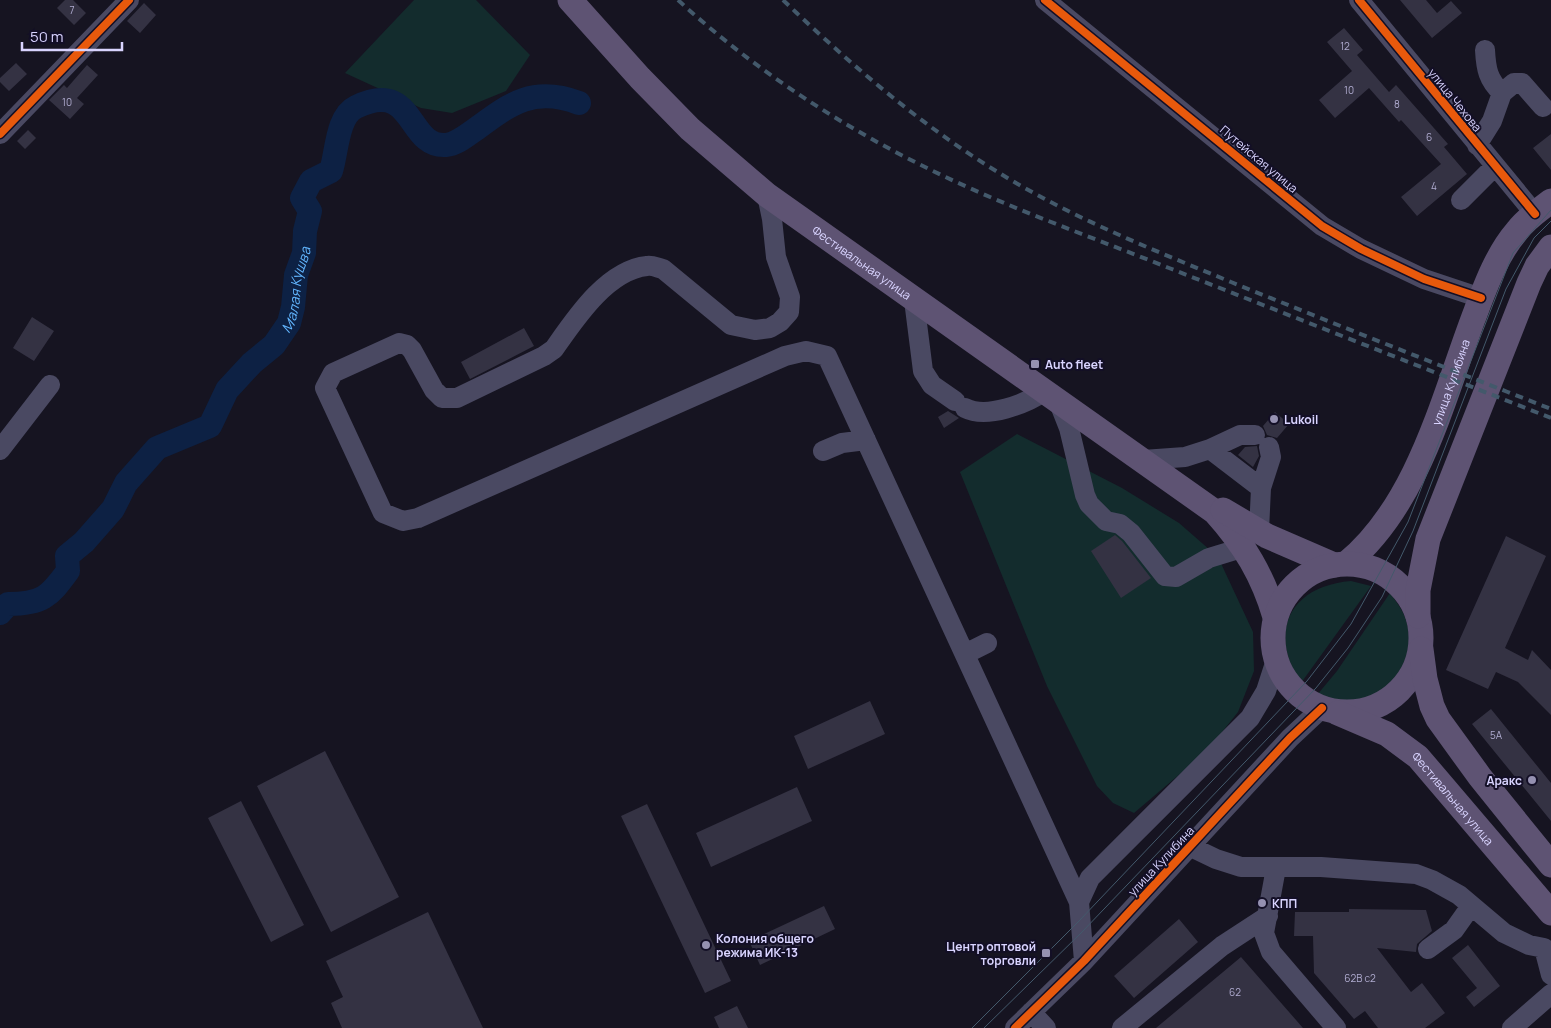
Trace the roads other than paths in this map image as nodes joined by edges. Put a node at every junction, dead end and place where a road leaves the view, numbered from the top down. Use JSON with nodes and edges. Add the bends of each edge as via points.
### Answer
{"nodes":[{"id":1,"x":570,"y":0,"type":"edge"},
{"id":2,"x":1045,"y":0,"type":"edge"},
{"id":3,"x":1065,"y":0,"type":"edge"},
{"id":4,"x":1359,"y":0,"type":"edge"},
{"id":5,"x":120,"y":3,"type":"edge"},
{"id":6,"x":1074,"y":22,"type":"junction"},
{"id":7,"x":1485,"y":50,"type":"dead end"},
{"id":8,"x":1502,"y":93,"type":"junction"},
{"id":9,"x":1543,"y":106,"type":"dead end"},
{"id":10,"x":0,"y":134,"type":"edge"},
{"id":11,"x":1477,"y":145,"type":"junction"},
{"id":12,"x":1495,"y":166,"type":"junction"},
{"id":13,"x":767,"y":195,"type":"junction"},
{"id":14,"x":1461,"y":200,"type":"dead end"},
{"id":15,"x":1543,"y":207,"type":"edge"},
{"id":16,"x":1551,"y":247,"type":"edge"},
{"id":17,"x":1481,"y":298,"type":"junction"},
{"id":18,"x":914,"y":300,"type":"junction"},
{"id":19,"x":50,"y":385,"type":"dead end"},
{"id":20,"x":1051,"y":395,"type":"junction"},
{"id":21,"x":866,"y":440,"type":"junction"},
{"id":22,"x":1210,"y":449,"type":"junction"},
{"id":23,"x":0,"y":450,"type":"edge"},
{"id":24,"x":823,"y":451,"type":"dead end"},
{"id":25,"x":1143,"y":460,"type":"junction"},
{"id":26,"x":1261,"y":488,"type":"junction"},
{"id":27,"x":1252,"y":539,"type":"junction"},
{"id":28,"x":1341,"y":564,"type":"junction"},
{"id":29,"x":1276,"y":617,"type":"junction"},
{"id":30,"x":1419,"y":630,"type":"junction"},
{"id":31,"x":987,"y":643,"type":"dead end"},
{"id":32,"x":965,"y":654,"type":"junction"},
{"id":33,"x":1276,"y":660,"type":"junction"},
{"id":34,"x":1328,"y":709,"type":"junction"},
{"id":35,"x":1189,"y":846,"type":"junction"},
{"id":36,"x":1551,"y":865,"type":"edge"},
{"id":37,"x":1276,"y":868,"type":"junction"},
{"id":38,"x":1079,"y":902,"type":"junction"},
{"id":39,"x":1471,"y":906,"type":"junction"},
{"id":40,"x":1551,"y":913,"type":"edge"},
{"id":41,"x":1268,"y":916,"type":"junction"},
{"id":42,"x":1428,"y":949,"type":"dead end"},
{"id":43,"x":1084,"y":961,"type":"junction"},
{"id":44,"x":1551,"y":975,"type":"edge"},
{"id":45,"x":1551,"y":994,"type":"edge"},
{"id":46,"x":1032,"y":1012,"type":"junction"},
{"id":47,"x":1015,"y":1028,"type":"edge"},
{"id":48,"x":1046,"y":1028,"type":"edge"},
{"id":49,"x":1122,"y":1028,"type":"edge"},
{"id":50,"x":1336,"y":1028,"type":"edge"},
{"id":51,"x":1512,"y":1028,"type":"edge"}],
"edges":[{"from":1,"to":13,"type":"main road","name":"Фестивальная улица","via":[[690,129]]},
{"from":2,"to":6,"type":"street","name":"Путейская улица"},
{"from":3,"to":6,"type":"street"},
{"from":4,"to":11,"type":"street","name":"улица Чехова"},
{"from":5,"to":10,"type":"street"},
{"from":6,"to":17,"type":"street","name":"Путейская улица","via":[[1322,226],[1424,279]]},
{"from":7,"to":8,"type":"street","via":[[1486,71]]},
{"from":8,"to":9,"type":"street","via":[[1514,83],[1522,83]]},
{"from":8,"to":11,"type":"street","via":[[1492,121]]},
{"from":11,"to":12,"type":"street","name":"улица Чехова"},
{"from":12,"to":14,"type":"street"},
{"from":12,"to":15,"type":"street","name":"улица Чехова"},
{"from":13,"to":18,"type":"main road","name":"Фестивальная улица"},
{"from":13,"to":21,"type":"street","via":[[776,257],[791,308],[786,317],[770,328],[755,330],[731,325],[663,269],[648,265],[600,291],[554,349],[544,356],[457,398],[442,398],[434,390],[412,350],[399,343],[333,373],[325,388],[383,513],[403,521],[418,518],[798,352],[827,356]]},
{"from":15,"to":17,"type":"main road","name":"улица Кулибина","via":[[1516,231],[1499,258]]},
{"from":16,"to":30,"type":"main road","via":[[1529,284],[1428,539],[1418,590]]},
{"from":17,"to":28,"type":"main road","name":"улица Кулибина","via":[[1424,448],[1397,507],[1373,539]]},
{"from":18,"to":20,"type":"main road","name":"Фестивальная улица"},
{"from":18,"to":20,"type":"street","via":[[923,371],[932,385],[974,413]]},
{"from":19,"to":23,"type":"street"},
{"from":20,"to":25,"type":"main road","name":"Фестивальная улица"},
{"from":20,"to":27,"type":"street","via":[[1069,428],[1089,504],[1106,521],[1120,524],[1131,533],[1166,576],[1176,577]]},
{"from":21,"to":24,"type":"street","via":[[842,442]]},
{"from":21,"to":32,"type":"street"},
{"from":22,"to":25,"type":"street","via":[[1185,457]]},
{"from":22,"to":26,"type":"street"},
{"from":22,"to":26,"type":"street","via":[[1240,434],[1262,441],[1272,457]]},
{"from":25,"to":27,"type":"main road","name":"Фестивальная улица"},
{"from":26,"to":27,"type":"street"},
{"from":27,"to":28,"type":"main road","name":"Фестивальная улица"},
{"from":27,"to":29,"type":"main road","name":"Фестивальная улица"},
{"from":28,"to":29,"type":"main road","via":[[1311,573],[1297,583],[1282,602]]},
{"from":28,"to":30,"type":"main road","via":[[1366,566],[1389,577],[1406,594]]},
{"from":29,"to":33,"type":"main road","via":[[1272,636]]},
{"from":30,"to":34,"type":"main road","via":[[1413,670],[1394,694],[1372,707],[1353,712]]},
{"from":30,"to":36,"type":"main road","via":[[1425,680],[1438,719]]},
{"from":31,"to":32,"type":"street"},
{"from":32,"to":38,"type":"street"},
{"from":33,"to":34,"type":"main road","via":[[1290,686],[1304,699]]},
{"from":33,"to":38,"type":"street","via":[[1266,691],[1250,718],[1090,878]]},
{"from":34,"to":35,"type":"street","name":"улица Кулибина","via":[[1290,738]]},
{"from":34,"to":40,"type":"main road","name":"Фестивальная улица","via":[[1387,734],[1418,757]]},
{"from":35,"to":37,"type":"street","via":[[1241,867]]},
{"from":35,"to":43,"type":"street","name":"улица Кулибина"},
{"from":37,"to":39,"type":"street","via":[[1321,867],[1416,874],[1447,887]]},
{"from":37,"to":41,"type":"street"},
{"from":38,"to":43,"type":"street"},
{"from":39,"to":42,"type":"street","via":[[1454,930]]},
{"from":39,"to":44,"type":"street","via":[[1504,933],[1544,948]]},
{"from":41,"to":49,"type":"street","via":[[1222,946]]},
{"from":41,"to":50,"type":"street","via":[[1264,933],[1271,952]]},
{"from":43,"to":46,"type":"street","name":"улица Кулибина"},
{"from":45,"to":51,"type":"street"},
{"from":46,"to":47,"type":"street","name":"улица Кулибина"},
{"from":46,"to":48,"type":"street"}]}
